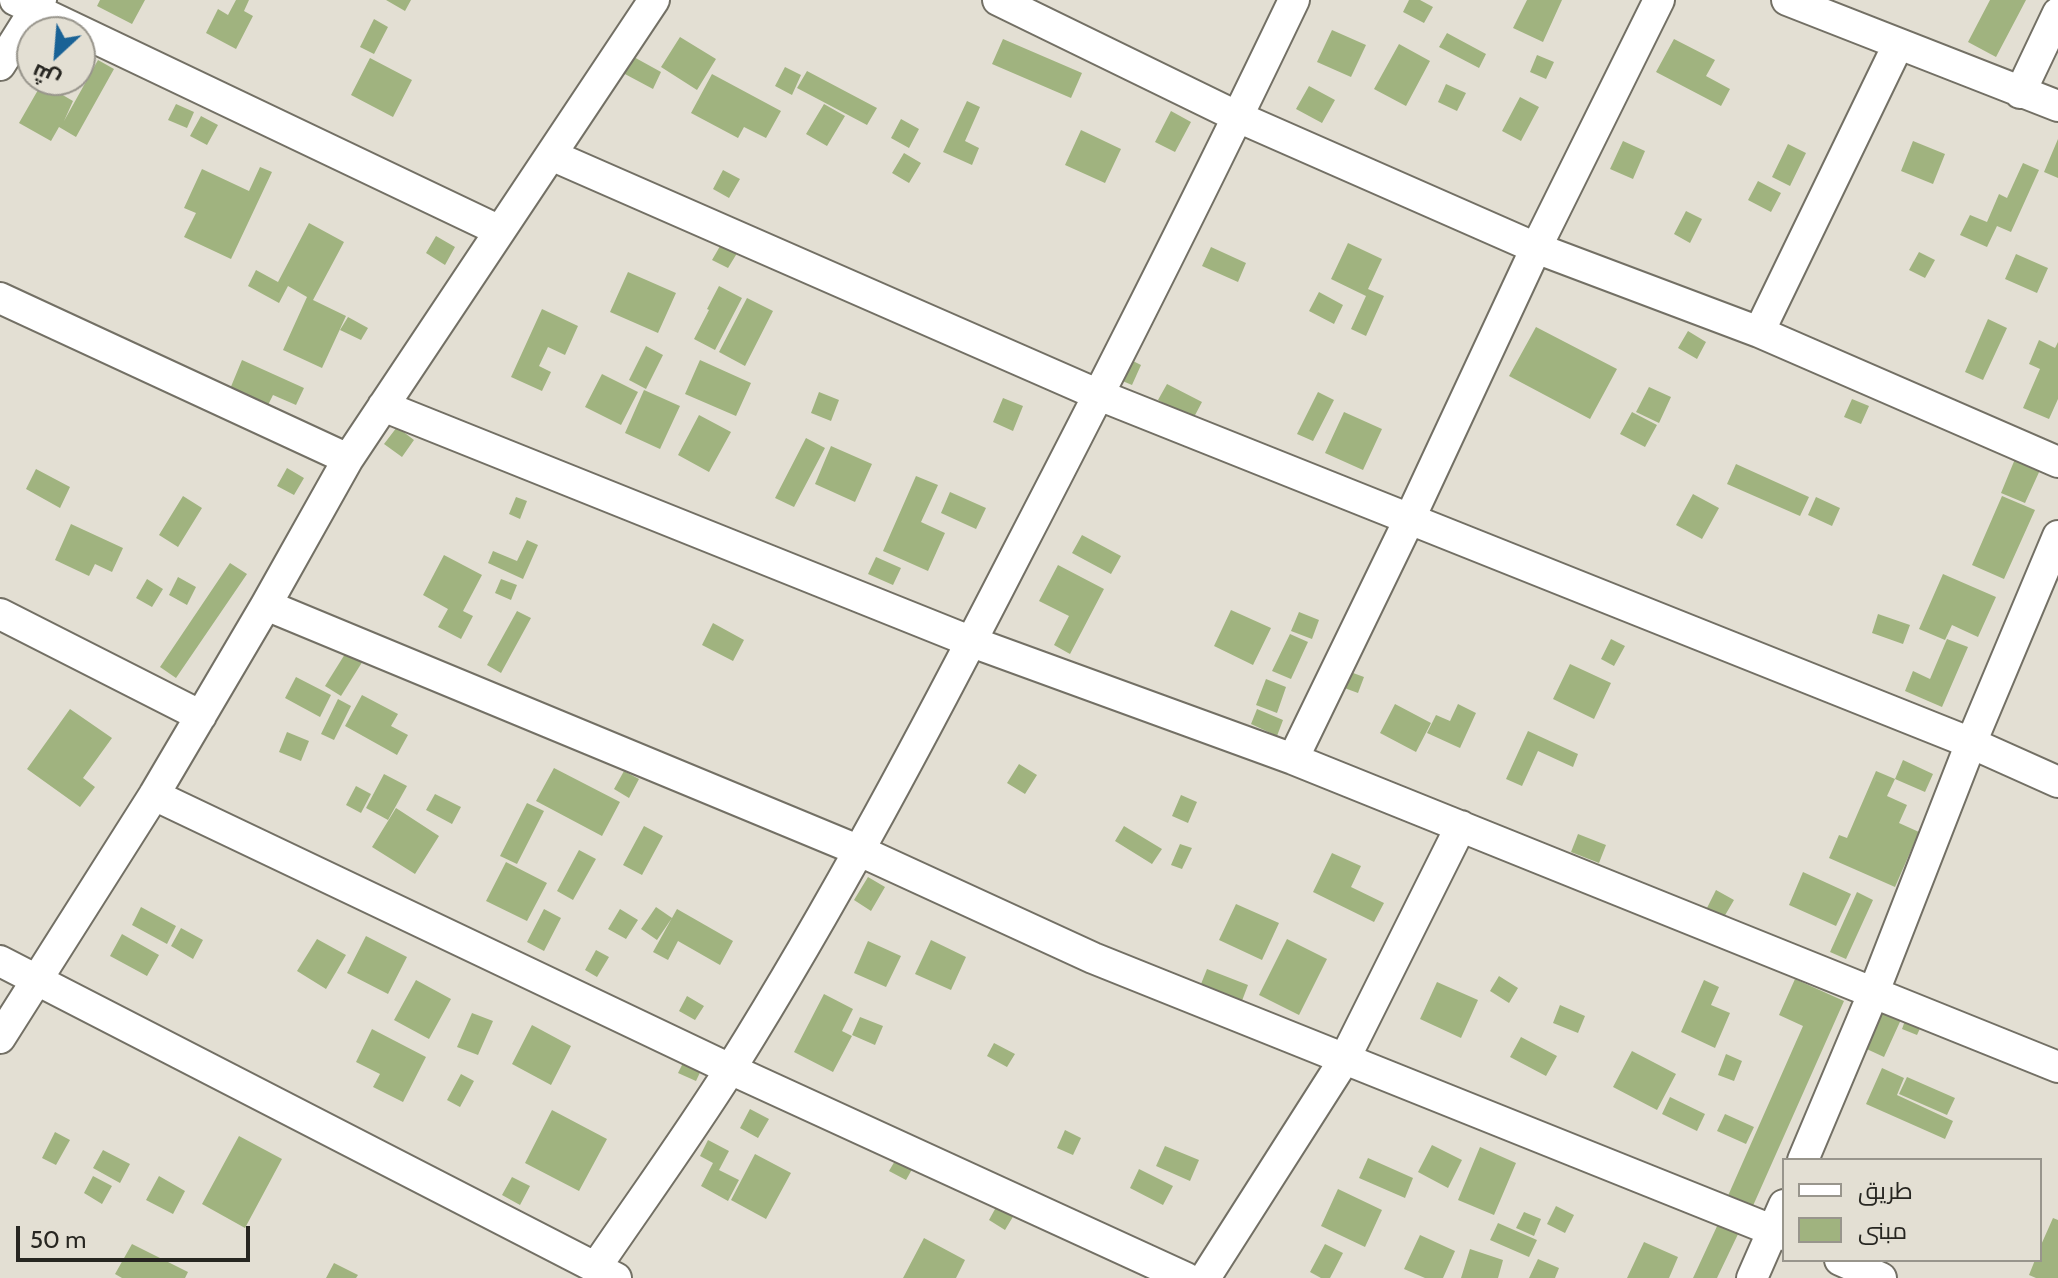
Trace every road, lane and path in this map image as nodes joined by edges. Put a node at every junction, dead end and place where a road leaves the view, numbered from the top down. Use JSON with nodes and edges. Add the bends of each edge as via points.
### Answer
{"nodes":[{"id":1,"x":998,"y":0,"type":"edge"},
{"id":2,"x":1294,"y":0,"type":"edge"},
{"id":3,"x":1659,"y":0,"type":"edge"},
{"id":4,"x":1787,"y":0,"type":"edge"},
{"id":5,"x":649,"y":1,"type":"edge"},
{"id":6,"x":30,"y":3,"type":"edge"},
{"id":7,"x":2058,"y":13,"type":"edge"},
{"id":8,"x":1898,"y":45,"type":"junction"},
{"id":9,"x":0,"y":65,"type":"edge"},
{"id":10,"x":2020,"y":93,"type":"junction"},
{"id":11,"x":2058,"y":106,"type":"edge"},
{"id":12,"x":1238,"y":117,"type":"junction"},
{"id":13,"x":551,"y":155,"type":"junction"},
{"id":14,"x":500,"y":231,"type":"junction"},
{"id":15,"x":1536,"y":248,"type":"junction"},
{"id":16,"x":0,"y":298,"type":"edge"},
{"id":17,"x":1759,"y":332,"type":"junction"},
{"id":18,"x":1099,"y":395,"type":"junction"},
{"id":19,"x":383,"y":406,"type":"junction"},
{"id":20,"x":348,"y":459,"type":"junction"},
{"id":21,"x":2058,"y":462,"type":"edge"},
{"id":22,"x":1410,"y":518,"type":"junction"},
{"id":23,"x":2058,"y":536,"type":"edge"},
{"id":24,"x":266,"y":605,"type":"junction"},
{"id":25,"x":0,"y":614,"type":"edge"},
{"id":26,"x":972,"y":642,"type":"junction"},
{"id":27,"x":201,"y":716,"type":"junction"},
{"id":28,"x":1971,"y":743,"type":"junction"},
{"id":29,"x":1293,"y":759,"type":"junction"},
{"id":30,"x":2058,"y":782,"type":"edge"},
{"id":31,"x":154,"y":795,"type":"junction"},
{"id":32,"x":1461,"y":826,"type":"junction"},
{"id":33,"x":860,"y":851,"type":"junction"},
{"id":34,"x":0,"y":961,"type":"edge"},
{"id":35,"x":36,"y":981,"type":"junction"},
{"id":36,"x":1873,"y":994,"type":"junction"},
{"id":37,"x":0,"y":1038,"type":"edge"},
{"id":38,"x":1344,"y":1060,"type":"junction"},
{"id":39,"x":2058,"y":1067,"type":"edge"},
{"id":40,"x":730,"y":1069,"type":"junction"},
{"id":41,"x":1804,"y":1158,"type":"edge"},
{"id":42,"x":1780,"y":1223,"type":"edge"},
{"id":43,"x":1845,"y":1262,"type":"edge"},
{"id":44,"x":606,"y":1273,"type":"edge"},
{"id":45,"x":1186,"y":1278,"type":"edge"},
{"id":46,"x":1205,"y":1278,"type":"edge"},
{"id":47,"x":1752,"y":1278,"type":"edge"},
{"id":48,"x":1881,"y":1278,"type":"edge"}],
"edges":[{"from":1,"to":12,"type":"street"},
{"from":2,"to":12,"type":"street"},
{"from":3,"to":15,"type":"street"},
{"from":4,"to":8,"type":"street"},
{"from":5,"to":13,"type":"street"},
{"from":6,"to":9,"type":"street"},
{"from":6,"to":14,"type":"street"},
{"from":7,"to":10,"type":"street"},
{"from":8,"to":10,"type":"street"},
{"from":8,"to":17,"type":"street"},
{"from":10,"to":11,"type":"street"},
{"from":12,"to":15,"type":"street"},
{"from":12,"to":18,"type":"street"},
{"from":13,"to":14,"type":"street"},
{"from":13,"to":18,"type":"street"},
{"from":14,"to":19,"type":"street"},
{"from":15,"to":17,"type":"street"},
{"from":15,"to":22,"type":"street"},
{"from":16,"to":20,"type":"street"},
{"from":17,"to":21,"type":"street"},
{"from":18,"to":22,"type":"street"},
{"from":18,"to":26,"type":"street"},
{"from":19,"to":20,"type":"street"},
{"from":19,"to":26,"type":"street"},
{"from":20,"to":24,"type":"street"},
{"from":22,"to":28,"type":"street"},
{"from":22,"to":29,"type":"street"},
{"from":23,"to":28,"type":"street"},
{"from":24,"to":27,"type":"street"},
{"from":24,"to":33,"type":"street"},
{"from":25,"to":27,"type":"street"},
{"from":26,"to":29,"type":"street"},
{"from":26,"to":33,"type":"street"},
{"from":27,"to":31,"type":"street"},
{"from":28,"to":30,"type":"street"},
{"from":28,"to":36,"type":"street"},
{"from":29,"to":32,"type":"street"},
{"from":31,"to":35,"type":"street"},
{"from":31,"to":40,"type":"street"},
{"from":32,"to":36,"type":"street"},
{"from":32,"to":38,"type":"street"},
{"from":33,"to":38,"type":"street","via":[[1093,958]]},
{"from":33,"to":40,"type":"street"},
{"from":34,"to":35,"type":"street"},
{"from":35,"to":37,"type":"street"},
{"from":35,"to":44,"type":"street"},
{"from":36,"to":39,"type":"street"},
{"from":36,"to":41,"type":"street"},
{"from":38,"to":42,"type":"street"},
{"from":38,"to":46,"type":"street"},
{"from":40,"to":44,"type":"street"},
{"from":40,"to":45,"type":"street"},
{"from":42,"to":47,"type":"street"},
{"from":43,"to":48,"type":"street"}]}
